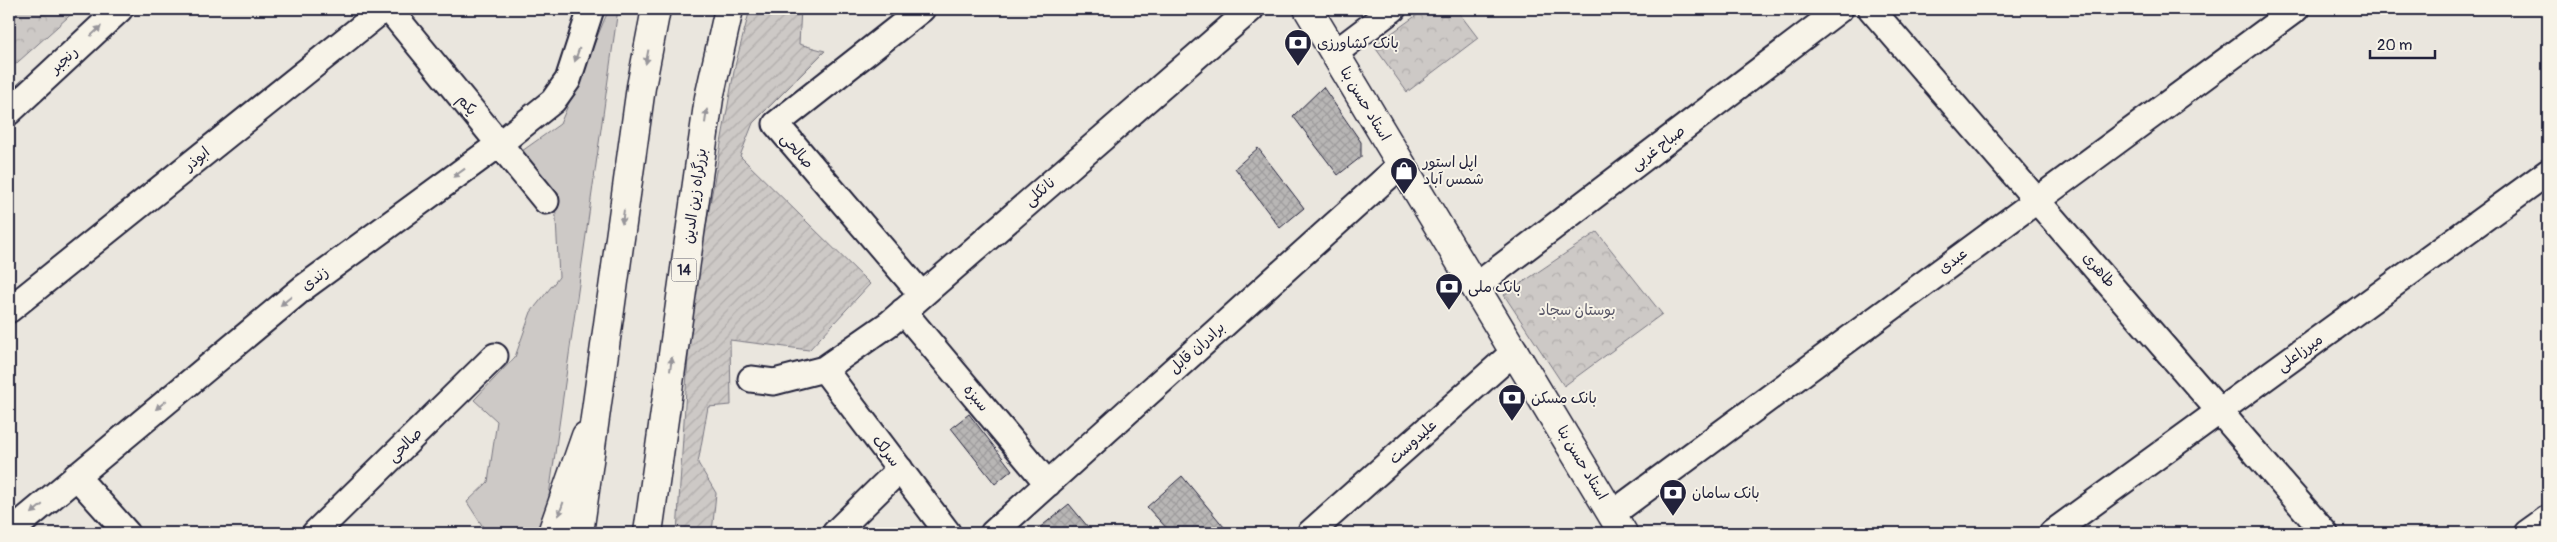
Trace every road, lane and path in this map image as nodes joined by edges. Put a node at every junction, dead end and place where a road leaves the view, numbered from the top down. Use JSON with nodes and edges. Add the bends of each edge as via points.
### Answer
{"nodes":[{"id":1,"x":120,"y":9,"type":"edge"},
{"id":2,"x":384,"y":9,"type":"edge"},
{"id":3,"x":389,"y":9,"type":"edge"},
{"id":4,"x":591,"y":9,"type":"edge"},
{"id":5,"x":656,"y":9,"type":"edge"},
{"id":6,"x":729,"y":9,"type":"edge"},
{"id":7,"x":922,"y":9,"type":"edge"},
{"id":8,"x":1251,"y":9,"type":"edge"},
{"id":9,"x":1308,"y":9,"type":"edge"},
{"id":10,"x":1393,"y":9,"type":"edge"},
{"id":11,"x":1840,"y":9,"type":"edge"},
{"id":12,"x":1871,"y":9,"type":"edge"},
{"id":13,"x":2296,"y":9,"type":"edge"},
{"id":14,"x":1335,"y":53,"type":"junction"},
{"id":15,"x":9,"y":112,"type":"edge"},
{"id":16,"x":498,"y":144,"type":"junction"},
{"id":17,"x":1402,"y":164,"type":"junction"},
{"id":18,"x":2548,"y":172,"type":"edge"},
{"id":19,"x":2037,"y":198,"type":"junction"},
{"id":20,"x":546,"y":201,"type":"dead end"},
{"id":21,"x":1476,"y":286,"type":"junction"},
{"id":22,"x":912,"y":303,"type":"junction"},
{"id":23,"x":9,"y":310,"type":"edge"},
{"id":24,"x":1516,"y":351,"type":"junction"},
{"id":25,"x":495,"y":356,"type":"dead end"},
{"id":26,"x":824,"y":369,"type":"junction"},
{"id":27,"x":751,"y":379,"type":"dead end"},
{"id":28,"x":599,"y":397,"type":"junction"},
{"id":29,"x":665,"y":403,"type":"junction"},
{"id":30,"x":2220,"y":411,"type":"junction"},
{"id":31,"x":900,"y":469,"type":"junction"},
{"id":32,"x":76,"y":476,"type":"junction"},
{"id":33,"x":1048,"y":484,"type":"junction"},
{"id":34,"x":2548,"y":518,"type":"edge"},
{"id":35,"x":1618,"y":524,"type":"edge"},
{"id":36,"x":9,"y":533,"type":"edge"},
{"id":37,"x":127,"y":533,"type":"edge"},
{"id":38,"x":317,"y":533,"type":"edge"},
{"id":39,"x":552,"y":533,"type":"edge"},
{"id":40,"x":579,"y":533,"type":"edge"},
{"id":41,"x":648,"y":533,"type":"edge"},
{"id":42,"x":660,"y":533,"type":"edge"},
{"id":43,"x":835,"y":533,"type":"edge"},
{"id":44,"x":948,"y":533,"type":"edge"},
{"id":45,"x":993,"y":533,"type":"edge"},
{"id":46,"x":1310,"y":533,"type":"edge"},
{"id":47,"x":2052,"y":533,"type":"edge"},
{"id":48,"x":2326,"y":533,"type":"edge"},
{"id":49,"x":2527,"y":533,"type":"edge"}],
"edges":[{"from":15,"to":1,"type":"street","name":"رنجبر","one_way":true},
{"from":2,"to":23,"type":"street","name":"ابوذر"},
{"from":3,"to":16,"type":"street","name":"یکم"},
{"from":4,"to":16,"type":"street","name":"زندی","one_way":true,"via":[[568,80],[553,101]]},
{"from":5,"to":28,"type":"main road","one_way":true,"via":[[640,87]]},
{"from":29,"to":6,"type":"main road","name":"بزرگراه زین الدین","number":"14","one_way":true,"via":[[709,98]]},
{"from":7,"to":22,"type":"street","name":"صالحی","via":[[776,124]]},
{"from":8,"to":22,"type":"street","name":"نانکلی"},
{"from":9,"to":14,"type":"main road","name":"استاد حسن بنا"},
{"from":10,"to":14,"type":"street"},
{"from":11,"to":21,"type":"street","name":"صباح غربی"},
{"from":12,"to":19,"type":"street","name":"طاهری"},
{"from":13,"to":19,"type":"street","name":"عبدی"},
{"from":14,"to":17,"type":"main road","name":"استاد حسن بنا"},
{"from":16,"to":20,"type":"street","name":"یکم"},
{"from":16,"to":32,"type":"street","name":"زندی","one_way":true,"via":[[303,288]]},
{"from":17,"to":21,"type":"main road","name":"استاد حسن بنا"},
{"from":17,"to":33,"type":"street","name":"برادران قابل"},
{"from":18,"to":30,"type":"street","name":"میرزاعلی"},
{"from":19,"to":30,"type":"street","name":"طاهری"},
{"from":19,"to":35,"type":"street","name":"عبدی"},
{"from":21,"to":24,"type":"main road","name":"استاد حسن بنا"},
{"from":22,"to":26,"type":"street","name":"نانکلی"},
{"from":22,"to":33,"type":"street","name":"سبزه"},
{"from":24,"to":35,"type":"main road","name":"استاد حسن بنا"},
{"from":24,"to":46,"type":"street","name":"علیدوست"},
{"from":25,"to":38,"type":"street","name":"صالحی"},
{"from":26,"to":27,"type":"street","via":[[774,382]]},
{"from":26,"to":31,"type":"street","name":"سرلک"},
{"from":28,"to":39,"type":"main road","one_way":true},
{"from":28,"to":40,"type":"main road"},
{"from":29,"to":41,"type":"main road","name":"بزرگراه زین الدین","number":"14"},
{"from":29,"to":42,"type":"main road"},
{"from":30,"to":47,"type":"street","name":"میرزاعلی"},
{"from":30,"to":48,"type":"street","name":"طاهری"},
{"from":31,"to":43,"type":"street"},
{"from":31,"to":44,"type":"street","name":"سرلک"},
{"from":32,"to":36,"type":"street","name":"زندی","one_way":true},
{"from":32,"to":37,"type":"street"},
{"from":33,"to":45,"type":"street","name":"برادران قابل"},
{"from":34,"to":49,"type":"street"}]}
